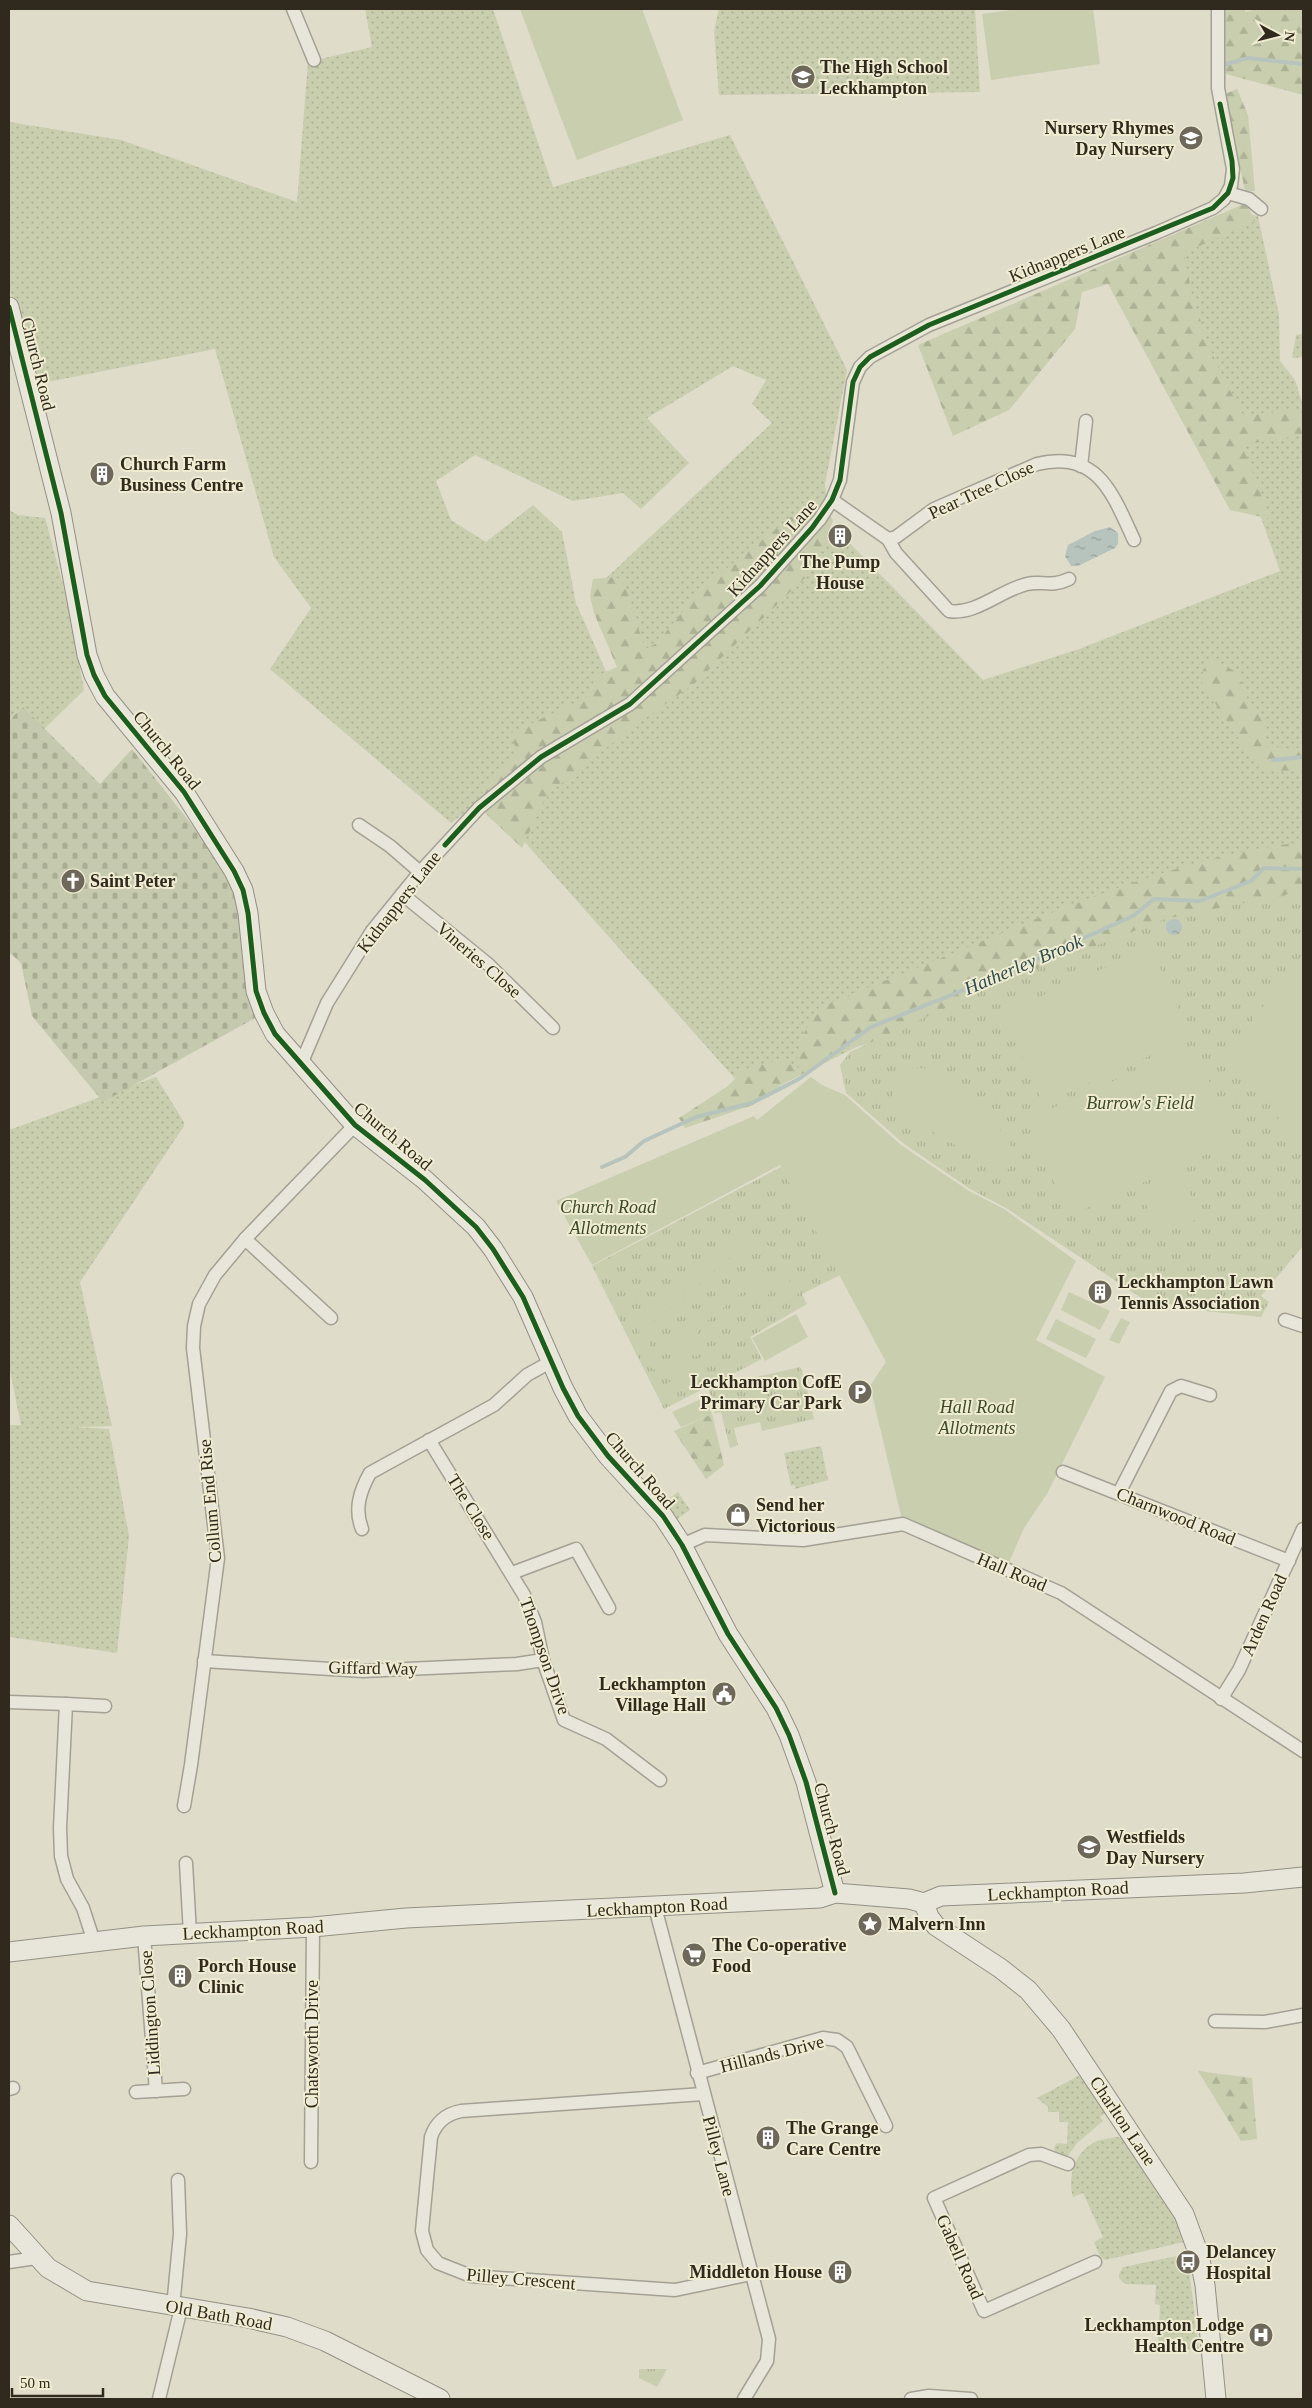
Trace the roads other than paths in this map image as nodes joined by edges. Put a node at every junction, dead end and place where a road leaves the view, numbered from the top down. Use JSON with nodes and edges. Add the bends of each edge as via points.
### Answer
{"nodes":[{"id":1,"x":292,"y":9,"type":"edge"},
{"id":2,"x":1218,"y":9,"type":"edge"},
{"id":3,"x":314,"y":60,"type":"dead end"},
{"id":4,"x":1228,"y":193,"type":"junction"},
{"id":5,"x":1261,"y":209,"type":"dead end"},
{"id":6,"x":9,"y":307,"type":"edge"},
{"id":7,"x":1086,"y":421,"type":"dead end"},
{"id":8,"x":1081,"y":466,"type":"junction"},
{"id":9,"x":832,"y":500,"type":"junction"},
{"id":10,"x":888,"y":539,"type":"junction"},
{"id":11,"x":1134,"y":540,"type":"dead end"},
{"id":12,"x":1069,"y":580,"type":"dead end"},
{"id":13,"x":359,"y":824,"type":"dead end"},
{"id":14,"x":420,"y":872,"type":"junction"},
{"id":15,"x":402,"y":894,"type":"junction"},
{"id":16,"x":553,"y":1028,"type":"dead end"},
{"id":17,"x":301,"y":1064,"type":"junction"},
{"id":18,"x":355,"y":1125,"type":"junction"},
{"id":19,"x":245,"y":1239,"type":"junction"},
{"id":20,"x":331,"y":1318,"type":"dead end"},
{"id":21,"x":1285,"y":1320,"type":"dead end"},
{"id":22,"x":1303,"y":1326,"type":"edge"},
{"id":23,"x":552,"y":1361,"type":"junction"},
{"id":24,"x":1210,"y":1395,"type":"dead end"},
{"id":25,"x":429,"y":1440,"type":"junction"},
{"id":26,"x":1063,"y":1472,"type":"dead end"},
{"id":27,"x":1119,"y":1493,"type":"junction"},
{"id":28,"x":362,"y":1529,"type":"dead end"},
{"id":29,"x":1303,"y":1529,"type":"edge"},
{"id":30,"x":682,"y":1545,"type":"junction"},
{"id":31,"x":1289,"y":1561,"type":"junction"},
{"id":32,"x":512,"y":1573,"type":"junction"},
{"id":33,"x":609,"y":1608,"type":"dead end"},
{"id":34,"x":543,"y":1660,"type":"junction"},
{"id":35,"x":204,"y":1661,"type":"junction"},
{"id":36,"x":1221,"y":1699,"type":"junction"},
{"id":37,"x":9,"y":1702,"type":"edge"},
{"id":38,"x":66,"y":1704,"type":"junction"},
{"id":39,"x":106,"y":1706,"type":"dead end"},
{"id":40,"x":1303,"y":1751,"type":"edge"},
{"id":41,"x":660,"y":1780,"type":"dead end"},
{"id":42,"x":184,"y":1806,"type":"dead end"},
{"id":43,"x":186,"y":1863,"type":"dead end"},
{"id":44,"x":1303,"y":1877,"type":"edge"},
{"id":45,"x":834,"y":1893,"type":"junction"},
{"id":46,"x":924,"y":1903,"type":"junction"},
{"id":47,"x":655,"y":1907,"type":"junction"},
{"id":48,"x":313,"y":1927,"type":"junction"},
{"id":49,"x":190,"y":1934,"type":"junction"},
{"id":50,"x":144,"y":1936,"type":"junction"},
{"id":51,"x":94,"y":1942,"type":"junction"},
{"id":52,"x":9,"y":1952,"type":"edge"},
{"id":53,"x":1303,"y":2015,"type":"edge"},
{"id":54,"x":1214,"y":2021,"type":"dead end"},
{"id":55,"x":697,"y":2073,"type":"junction"},
{"id":56,"x":184,"y":2089,"type":"dead end"},
{"id":57,"x":156,"y":2091,"type":"junction"},
{"id":58,"x":136,"y":2092,"type":"dead end"},
{"id":59,"x":703,"y":2094,"type":"junction"},
{"id":60,"x":886,"y":2126,"type":"dead end"},
{"id":61,"x":311,"y":2162,"type":"dead end"},
{"id":62,"x":1068,"y":2164,"type":"dead end"},
{"id":63,"x":178,"y":2180,"type":"dead end"},
{"id":64,"x":9,"y":2225,"type":"edge"},
{"id":65,"x":36,"y":2258,"type":"junction"},
{"id":66,"x":9,"y":2262,"type":"edge"},
{"id":67,"x":1095,"y":2262,"type":"dead end"},
{"id":68,"x":751,"y":2274,"type":"junction"},
{"id":69,"x":177,"y":2307,"type":"junction"},
{"id":70,"x":159,"y":2399,"type":"edge"},
{"id":71,"x":440,"y":2399,"type":"edge"},
{"id":72,"x":744,"y":2399,"type":"edge"},
{"id":73,"x":911,"y":2399,"type":"edge"},
{"id":74,"x":971,"y":2399,"type":"edge"},
{"id":75,"x":1216,"y":2399,"type":"edge"}],
"edges":[{"from":1,"to":3,"type":"street"},
{"from":2,"to":4,"type":"street","via":[[1218,88],[1234,169]]},
{"from":4,"to":5,"type":"street","via":[[1249,199]]},
{"from":4,"to":9,"type":"street","name":"Kidnappers Lane","via":[[1214,208],[929,325],[870,357],[860,367],[853,382],[843,469]]},
{"from":6,"to":17,"type":"street","name":"Church Road","via":[[61,513],[87,655],[94,675],[105,696],[184,792],[227,859],[246,901],[259,1002],[275,1034]]},
{"from":7,"to":8,"type":"street"},
{"from":8,"to":10,"type":"street","name":"Pear Tree Close","via":[[1062,461],[1036,464],[934,509],[896,537]]},
{"from":8,"to":11,"type":"street","name":"Pear Tree Close","via":[[1098,476],[1112,492]]},
{"from":9,"to":10,"type":"street"},
{"from":9,"to":14,"type":"street","name":"Kidnappers Lane","via":[[816,524],[760,586],[686,655],[630,704],[541,757],[479,808]]},
{"from":10,"to":12,"type":"street","via":[[896,553],[949,611],[963,610],[1028,584]]},
{"from":13,"to":14,"type":"street"},
{"from":14,"to":15,"type":"street","name":"Kidnappers Lane"},
{"from":15,"to":16,"type":"street","name":"Vineries Close","via":[[489,965]]},
{"from":15,"to":17,"type":"street","name":"Kidnappers Lane","via":[[372,931],[327,1003]]},
{"from":17,"to":18,"type":"street","name":"Church Road"},
{"from":18,"to":19,"type":"street","name":"Collum End Rise"},
{"from":18,"to":23,"type":"street","name":"Church Road","via":[[425,1180],[476,1227],[523,1297]]},
{"from":19,"to":20,"type":"street"},
{"from":19,"to":35,"type":"street","name":"Collum End Rise","via":[[209,1284],[199,1304],[194,1326],[193,1348],[218,1558]]},
{"from":21,"to":22,"type":"street"},
{"from":23,"to":25,"type":"street","via":[[527,1375],[494,1405]]},
{"from":23,"to":30,"type":"street","name":"Church Road","via":[[578,1416],[608,1456],[663,1516]]},
{"from":24,"to":27,"type":"street","via":[[1182,1386],[1171,1391]]},
{"from":25,"to":28,"type":"street","via":[[370,1473],[358,1508]]},
{"from":25,"to":32,"type":"street","name":"The Close"},
{"from":26,"to":27,"type":"street","name":"Charnwood Road"},
{"from":27,"to":31,"type":"street","name":"Charnwood Road"},
{"from":29,"to":31,"type":"street","name":"Arden Road"},
{"from":30,"to":36,"type":"street","name":"Hall Road","via":[[705,1535],[803,1540],[903,1524],[1061,1593]]},
{"from":30,"to":45,"type":"street","name":"Church Road","via":[[728,1634],[776,1708],[789,1735],[806,1782]]},
{"from":31,"to":36,"type":"street","name":"Arden Road","via":[[1239,1670]]},
{"from":32,"to":33,"type":"street","via":[[576,1549]]},
{"from":32,"to":34,"type":"street","name":"Thompson Drive","via":[[532,1615]]},
{"from":34,"to":35,"type":"street","name":"Giffard Way","via":[[363,1671]]},
{"from":34,"to":41,"type":"street","name":"Thompson Drive","via":[[564,1720],[606,1739]]},
{"from":35,"to":42,"type":"street","name":"Collum End Rise"},
{"from":36,"to":40,"type":"street","name":"Hall Road"},
{"from":37,"to":38,"type":"street"},
{"from":38,"to":39,"type":"street"},
{"from":38,"to":51,"type":"street","via":[[61,1856],[67,1880],[83,1908]]},
{"from":43,"to":49,"type":"street"},
{"from":44,"to":46,"type":"street","name":"Leckhampton Road","via":[[942,1896]]},
{"from":45,"to":46,"type":"street","name":"Leckhampton Road"},
{"from":45,"to":47,"type":"street","name":"Leckhampton Road","via":[[820,1898]]},
{"from":46,"to":75,"type":"street","name":"Charlton Lane","via":[[936,1926],[1028,1990],[1061,2029],[1184,2214],[1197,2248],[1205,2285]]},
{"from":47,"to":48,"type":"street","name":"Leckhampton Road","via":[[406,1918]]},
{"from":47,"to":55,"type":"street","name":"Pilley Lane"},
{"from":48,"to":49,"type":"street","name":"Leckhampton Road"},
{"from":48,"to":61,"type":"street","name":"Chatsworth Drive"},
{"from":49,"to":50,"type":"street","name":"Leckhampton Road"},
{"from":50,"to":51,"type":"street","name":"Leckhampton Road"},
{"from":50,"to":57,"type":"street","name":"Liddington Close"},
{"from":51,"to":52,"type":"street","name":"Leckhampton Road"},
{"from":53,"to":54,"type":"street","via":[[1266,2022]]},
{"from":55,"to":59,"type":"street","name":"Pilley Lane"},
{"from":55,"to":60,"type":"street","name":"Hillands Drive","via":[[830,2038],[847,2047]]},
{"from":56,"to":57,"type":"street","name":"Liddington Close"},
{"from":57,"to":58,"type":"street","name":"Liddington Close"},
{"from":59,"to":68,"type":"street","name":"Pilley Lane"},
{"from":59,"to":68,"type":"street","name":"Pilley Crescent","via":[[461,2110],[448,2115],[437,2124],[432,2137],[422,2231],[425,2244],[438,2263],[471,2276],[675,2290]]},
{"from":62,"to":67,"type":"street","name":"Gabell Road","via":[[1041,2154],[1029,2155],[934,2198],[984,2310]]},
{"from":63,"to":69,"type":"street"},
{"from":64,"to":65,"type":"street","name":"Old Bath Road"},
{"from":65,"to":66,"type":"street"},
{"from":65,"to":69,"type":"street","name":"Old Bath Road","via":[[60,2277],[87,2291]]},
{"from":68,"to":72,"type":"street","name":"Pilley Lane","via":[[769,2346],[767,2361]]},
{"from":69,"to":70,"type":"street"},
{"from":69,"to":71,"type":"street","name":"Old Bath Road","via":[[248,2318],[306,2334]]},
{"from":73,"to":74,"type":"street","via":[[928,2396]]}]}
